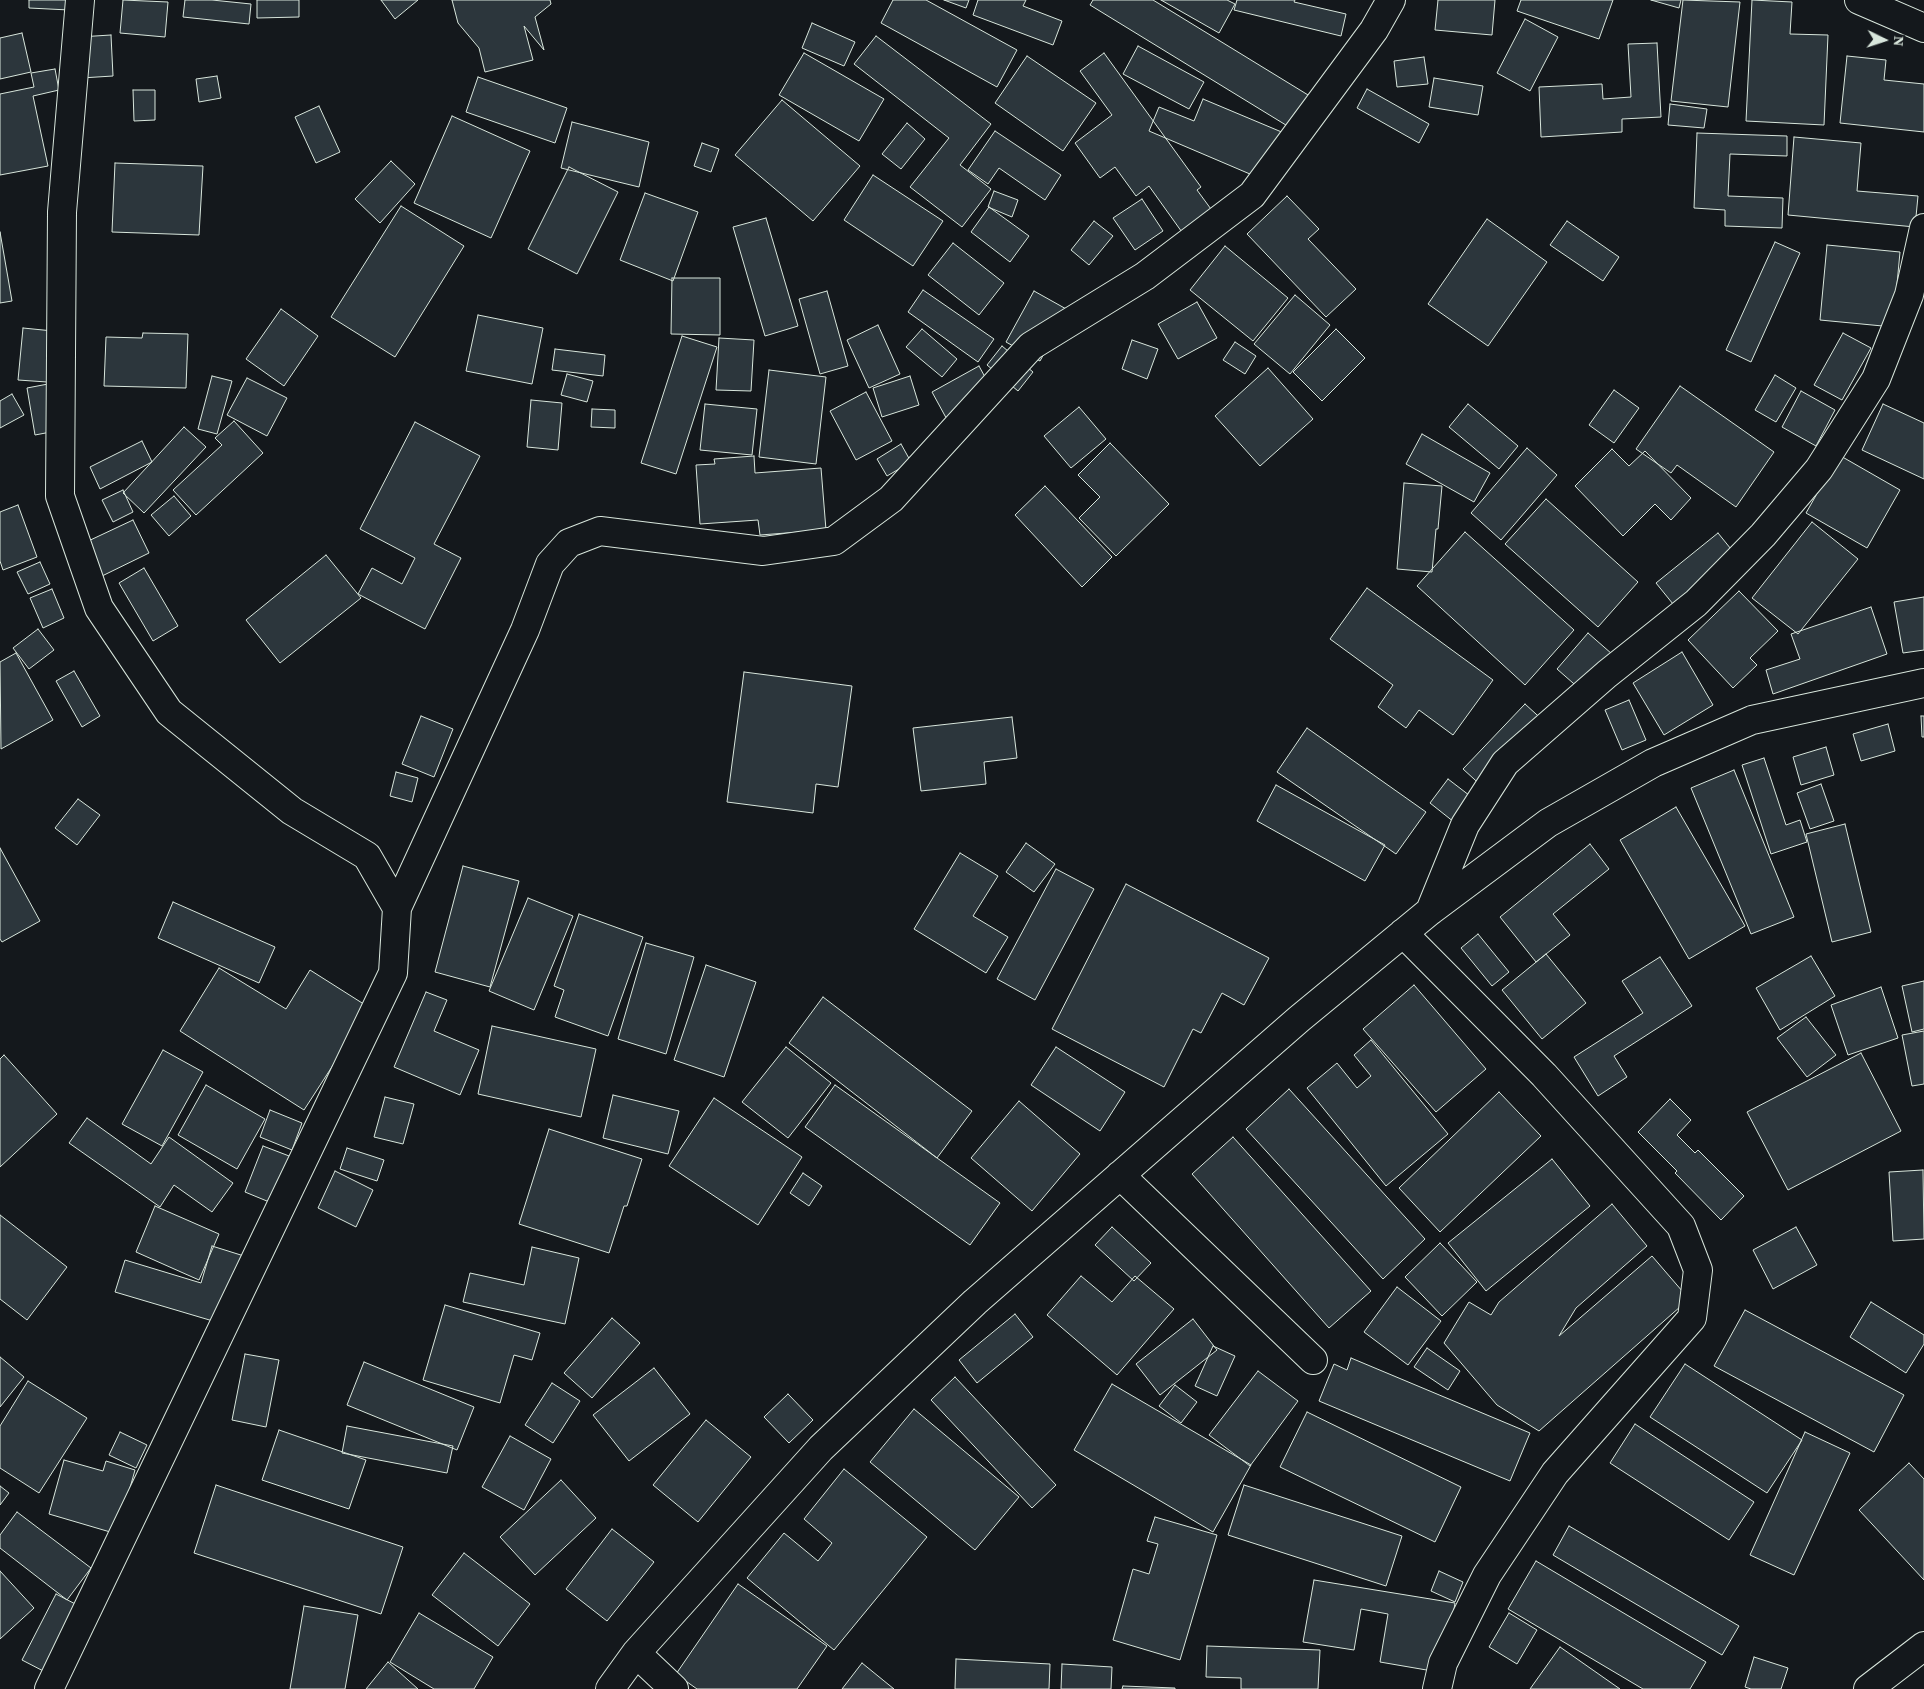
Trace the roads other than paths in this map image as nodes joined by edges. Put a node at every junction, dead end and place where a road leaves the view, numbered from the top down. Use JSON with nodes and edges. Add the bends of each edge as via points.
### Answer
{"nodes":[{"id":1,"x":80,"y":0,"type":"edge"},
{"id":2,"x":1391,"y":0,"type":"edge"},
{"id":3,"x":1859,"y":0,"type":"edge"},
{"id":4,"x":1924,"y":28,"type":"edge"},
{"id":5,"x":1924,"y":228,"type":"edge"},
{"id":6,"x":1924,"y":683,"type":"edge"},
{"id":7,"x":397,"y":908,"type":"junction"},
{"id":8,"x":1430,"y":911,"type":"junction"},
{"id":9,"x":1404,"y":933,"type":"junction"},
{"id":10,"x":1120,"y":1175,"type":"junction"},
{"id":11,"x":1313,"y":1360,"type":"dead end"},
{"id":12,"x":1924,"y":1646,"type":"edge"},
{"id":13,"x":636,"y":1653,"type":"junction"},
{"id":14,"x":49,"y":1689,"type":"edge"},
{"id":15,"x":610,"y":1689,"type":"edge"},
{"id":16,"x":674,"y":1689,"type":"edge"},
{"id":17,"x":1437,"y":1689,"type":"edge"},
{"id":18,"x":1868,"y":1689,"type":"edge"}],
"edges":[{"from":1,"to":7,"type":"street","via":[[62,212],[60,496],[99,608],[170,712],[292,811],[367,856]]},
{"from":2,"to":7,"type":"street","via":[[1374,30],[1252,195],[1145,276],[1031,346],[891,499],[834,541],[763,551],[600,531],[569,544],[550,564],[525,630]]},
{"from":3,"to":4,"type":"street"},
{"from":5,"to":8,"type":"street","via":[[1909,295],[1876,379],[1819,469],[1763,535],[1696,603],[1504,763],[1465,825]]},
{"from":6,"to":8,"type":"street","via":[[1752,720],[1653,763],[1548,822]]},
{"from":7,"to":14,"type":"street","via":[[393,973]]},
{"from":8,"to":9,"type":"street"},
{"from":9,"to":10,"type":"street","via":[[1299,1018]]},
{"from":9,"to":17,"type":"street","via":[[1544,1075],[1681,1226],[1698,1270],[1692,1318],[1555,1473],[1487,1575],[1443,1663]]},
{"from":10,"to":11,"type":"street"},
{"from":10,"to":13,"type":"street","via":[[976,1302],[821,1448]]},
{"from":12,"to":18,"type":"street"},
{"from":13,"to":15,"type":"street"},
{"from":13,"to":16,"type":"street"}]}
